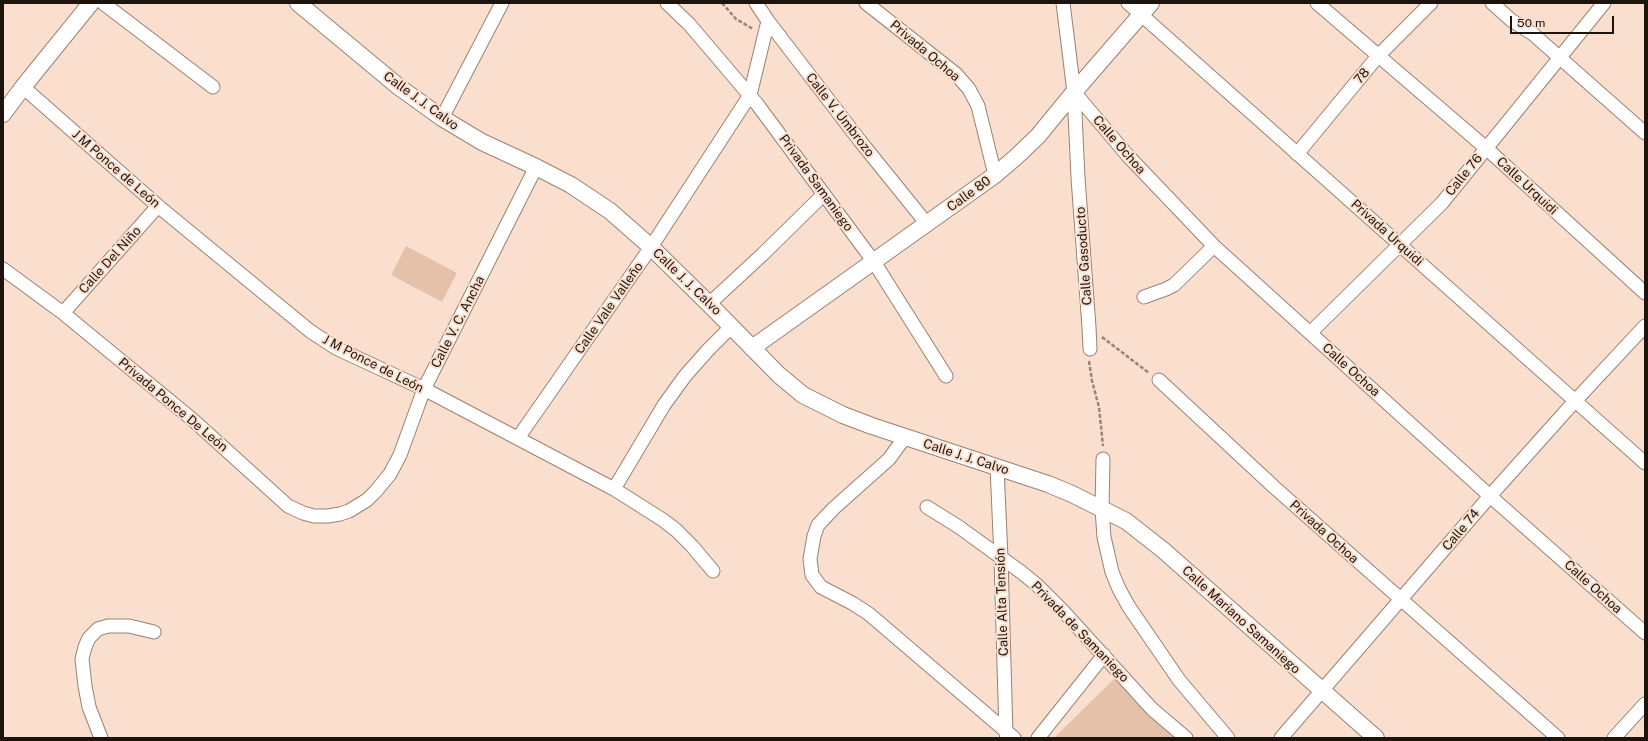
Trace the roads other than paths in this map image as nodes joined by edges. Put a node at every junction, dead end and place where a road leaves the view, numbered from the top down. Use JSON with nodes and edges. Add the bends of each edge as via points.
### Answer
{"nodes":[{"id":1,"x":91,"y":3,"type":"edge"},
{"id":2,"x":103,"y":3,"type":"edge"},
{"id":3,"x":298,"y":3,"type":"edge"},
{"id":4,"x":502,"y":3,"type":"edge"},
{"id":5,"x":667,"y":3,"type":"edge"},
{"id":6,"x":756,"y":3,"type":"edge"},
{"id":7,"x":866,"y":3,"type":"edge"},
{"id":8,"x":1063,"y":3,"type":"edge"},
{"id":9,"x":1128,"y":3,"type":"edge"},
{"id":10,"x":1151,"y":3,"type":"edge"},
{"id":11,"x":1317,"y":3,"type":"edge"},
{"id":12,"x":1430,"y":3,"type":"edge"},
{"id":13,"x":1492,"y":3,"type":"edge"},
{"id":14,"x":1604,"y":3,"type":"edge"},
{"id":15,"x":1140,"y":15,"type":"junction"},
{"id":16,"x":766,"y":28,"type":"junction"},
{"id":17,"x":1378,"y":56,"type":"junction"},
{"id":18,"x":1559,"y":58,"type":"junction"},
{"id":19,"x":23,"y":87,"type":"junction"},
{"id":20,"x":213,"y":87,"type":"dead end"},
{"id":21,"x":1074,"y":92,"type":"junction"},
{"id":22,"x":750,"y":95,"type":"junction"},
{"id":23,"x":3,"y":113,"type":"edge"},
{"id":24,"x":442,"y":118,"type":"junction"},
{"id":25,"x":1645,"y":133,"type":"edge"},
{"id":26,"x":1486,"y":148,"type":"junction"},
{"id":27,"x":1297,"y":154,"type":"junction"},
{"id":28,"x":536,"y":167,"type":"junction"},
{"id":29,"x":995,"y":175,"type":"junction"},
{"id":30,"x":824,"y":194,"type":"junction"},
{"id":31,"x":158,"y":206,"type":"junction"},
{"id":32,"x":927,"y":224,"type":"junction"},
{"id":33,"x":1400,"y":244,"type":"junction"},
{"id":34,"x":1214,"y":246,"type":"junction"},
{"id":35,"x":651,"y":247,"type":"junction"},
{"id":36,"x":874,"y":262,"type":"junction"},
{"id":37,"x":3,"y":269,"type":"edge"},
{"id":38,"x":1645,"y":293,"type":"edge"},
{"id":39,"x":1144,"y":297,"type":"dead end"},
{"id":40,"x":709,"y":304,"type":"junction"},
{"id":41,"x":62,"y":313,"type":"junction"},
{"id":42,"x":732,"y":326,"type":"junction"},
{"id":43,"x":1645,"y":326,"type":"edge"},
{"id":44,"x":1310,"y":333,"type":"junction"},
{"id":45,"x":752,"y":348,"type":"junction"},
{"id":46,"x":1090,"y":349,"type":"road end"},
{"id":47,"x":946,"y":376,"type":"dead end"},
{"id":48,"x":1159,"y":380,"type":"road end"},
{"id":49,"x":424,"y":389,"type":"junction"},
{"id":50,"x":1575,"y":401,"type":"junction"},
{"id":51,"x":905,"y":437,"type":"junction"},
{"id":52,"x":518,"y":438,"type":"junction"},
{"id":53,"x":1103,"y":459,"type":"road end"},
{"id":54,"x":1645,"y":463,"type":"edge"},
{"id":55,"x":997,"y":467,"type":"junction"},
{"id":56,"x":614,"y":489,"type":"junction"},
{"id":57,"x":1490,"y":496,"type":"junction"},
{"id":58,"x":927,"y":507,"type":"dead end"},
{"id":59,"x":1102,"y":509,"type":"junction"},
{"id":60,"x":349,"y":511,"type":"joint"},
{"id":61,"x":1001,"y":558,"type":"junction"},
{"id":62,"x":713,"y":571,"type":"dead end"},
{"id":63,"x":1401,"y":601,"type":"junction"},
{"id":64,"x":154,"y":632,"type":"dead end"},
{"id":65,"x":1645,"y":633,"type":"edge"},
{"id":66,"x":1104,"y":656,"type":"junction"},
{"id":67,"x":1321,"y":690,"type":"junction"},
{"id":68,"x":1645,"y":704,"type":"edge"},
{"id":69,"x":1008,"y":735,"type":"edge"},
{"id":70,"x":101,"y":738,"type":"edge"},
{"id":71,"x":1038,"y":738,"type":"edge"},
{"id":72,"x":1186,"y":738,"type":"edge"},
{"id":73,"x":1228,"y":738,"type":"edge"},
{"id":74,"x":1281,"y":738,"type":"edge"},
{"id":75,"x":1376,"y":738,"type":"edge"},
{"id":76,"x":1558,"y":738,"type":"edge"},
{"id":77,"x":1614,"y":738,"type":"edge"}],
"edges":[{"from":1,"to":19,"type":"street"},
{"from":2,"to":20,"type":"street"},
{"from":3,"to":24,"type":"street","name":"Calle J. J. Calvo","via":[[399,87]]},
{"from":4,"to":24,"type":"street"},
{"from":5,"to":22,"type":"street","name":"Privada Samaniego","via":[[689,24]]},
{"from":6,"to":16,"type":"street","name":"Calle V. Umbrozo"},
{"from":7,"to":29,"type":"street","name":"Privada Ochoa","via":[[956,74],[969,89],[978,106]]},
{"from":8,"to":21,"type":"street","name":"Calle Gasoducto"},
{"from":9,"to":15,"type":"street","name":"Privada Urquidi"},
{"from":10,"to":15,"type":"street","name":"Calle 80"},
{"from":11,"to":17,"type":"street","name":"Calle Urquidi"},
{"from":12,"to":17,"type":"street","name":"78"},
{"from":13,"to":18,"type":"street","via":[[1511,20],[1533,34]]},
{"from":14,"to":18,"type":"street","name":"Calle 76"},
{"from":15,"to":21,"type":"street","name":"Calle 80"},
{"from":15,"to":27,"type":"street","name":"Privada Urquidi"},
{"from":16,"to":22,"type":"street","name":"Calle Vale Valleño"},
{"from":16,"to":32,"type":"street","name":"Calle V. Umbrozo"},
{"from":17,"to":26,"type":"street","name":"Calle Urquidi"},
{"from":17,"to":27,"type":"street","name":"78"},
{"from":18,"to":25,"type":"street"},
{"from":18,"to":26,"type":"street","name":"Calle 76"},
{"from":19,"to":23,"type":"street"},
{"from":19,"to":31,"type":"street","name":"J M Ponce de León"},
{"from":21,"to":29,"type":"street","name":"Calle 80","via":[[1038,136]]},
{"from":21,"to":34,"type":"street","name":"Calle Ochoa","via":[[1128,156]]},
{"from":21,"to":46,"type":"street","name":"Calle Gasoducto"},
{"from":22,"to":30,"type":"street","name":"Privada Samaniego"},
{"from":22,"to":35,"type":"street","name":"Calle Vale Valleño"},
{"from":24,"to":28,"type":"street","name":"Calle J. J. Calvo","via":[[482,142]]},
{"from":26,"to":33,"type":"street","name":"Calle 76","via":[[1442,203]]},
{"from":26,"to":38,"type":"street","name":"Calle Urquidi"},
{"from":27,"to":33,"type":"street","name":"Privada Urquidi"},
{"from":28,"to":35,"type":"street","name":"Calle J. J. Calvo","via":[[610,211]]},
{"from":28,"to":49,"type":"street","name":"Calle V. C. Ancha"},
{"from":29,"to":32,"type":"street","name":"Calle 80"},
{"from":30,"to":36,"type":"street","name":"Privada Samaniego"},
{"from":30,"to":40,"type":"street"},
{"from":31,"to":41,"type":"street","name":"Calle Del Niño"},
{"from":31,"to":49,"type":"street","name":"J M Ponce de León","via":[[310,331],[336,348]]},
{"from":32,"to":36,"type":"street","name":"Calle 80"},
{"from":33,"to":44,"type":"street","name":"Calle 76"},
{"from":33,"to":50,"type":"street","name":"Privada Urquidi"},
{"from":34,"to":39,"type":"street","via":[[1174,285]]},
{"from":34,"to":44,"type":"street","name":"Calle Ochoa"},
{"from":35,"to":40,"type":"street","name":"Calle J. J. Calvo"},
{"from":35,"to":52,"type":"street","name":"Calle Vale Valleño"},
{"from":36,"to":45,"type":"street","name":"Calle 80"},
{"from":36,"to":47,"type":"street","name":"Privada Samaniego"},
{"from":37,"to":41,"type":"street","name":"Privada Ponce De León"},
{"from":40,"to":42,"type":"street","name":"Calle J. J. Calvo"},
{"from":41,"to":60,"type":"street","name":"Privada Ponce De León","via":[[193,420],[288,506],[314,516]]},
{"from":42,"to":45,"type":"street","name":"Calle J. J. Calvo"},
{"from":42,"to":56,"type":"street","via":[[685,376],[664,405]]},
{"from":43,"to":50,"type":"street","name":"Calle 74"},
{"from":44,"to":57,"type":"street","name":"Calle Ochoa"},
{"from":45,"to":51,"type":"street","name":"Calle J. J. Calvo","via":[[803,395],[843,415]]},
{"from":48,"to":63,"type":"street","name":"Privada Ochoa"},
{"from":49,"to":52,"type":"street","name":"J M Ponce de León"},
{"from":49,"to":60,"type":"street","name":"Calle V. C. Ancha","via":[[400,455],[390,474],[376,492]]},
{"from":50,"to":54,"type":"street","name":"Privada Urquidi"},
{"from":50,"to":57,"type":"street","name":"Calle 74"},
{"from":51,"to":55,"type":"street","name":"Calle J. J. Calvo"},
{"from":51,"to":69,"type":"street","via":[[889,459],[818,525],[810,559],[812,575],[821,587],[869,614]]},
{"from":52,"to":56,"type":"street","name":"J M Ponce de León"},
{"from":53,"to":59,"type":"street"},
{"from":55,"to":59,"type":"street","name":"Calle J. J. Calvo","via":[[1048,484]]},
{"from":55,"to":61,"type":"street","name":"Calle Alta Tensión"},
{"from":56,"to":62,"type":"street","name":"J M Ponce de León","via":[[676,530]]},
{"from":57,"to":63,"type":"street","name":"Calle 74"},
{"from":57,"to":65,"type":"street","name":"Calle Ochoa"},
{"from":58,"to":61,"type":"street","name":"Privada de Samaniego"},
{"from":59,"to":67,"type":"street","name":"Calle Mariano Samaniego","via":[[1126,521],[1147,537]]},
{"from":59,"to":73,"type":"street","via":[[1108,558],[1122,595],[1179,680]]},
{"from":61,"to":66,"type":"street","name":"Privada de Samaniego","via":[[1037,585]]},
{"from":61,"to":69,"type":"street","name":"Calle Alta Tensión"},
{"from":63,"to":67,"type":"street","name":"Calle 74"},
{"from":63,"to":76,"type":"street","name":"Privada Ochoa"},
{"from":64,"to":70,"type":"street","via":[[129,626],[108,626],[98,629],[85,647],[82,658],[85,686],[89,707]]},
{"from":66,"to":71,"type":"street"},
{"from":66,"to":72,"type":"street","name":"Privada de Samaniego","via":[[1152,709]]},
{"from":67,"to":74,"type":"street","name":"Calle 74"},
{"from":67,"to":75,"type":"street","name":"Calle Mariano Samaniego"},
{"from":68,"to":77,"type":"street"}]}
